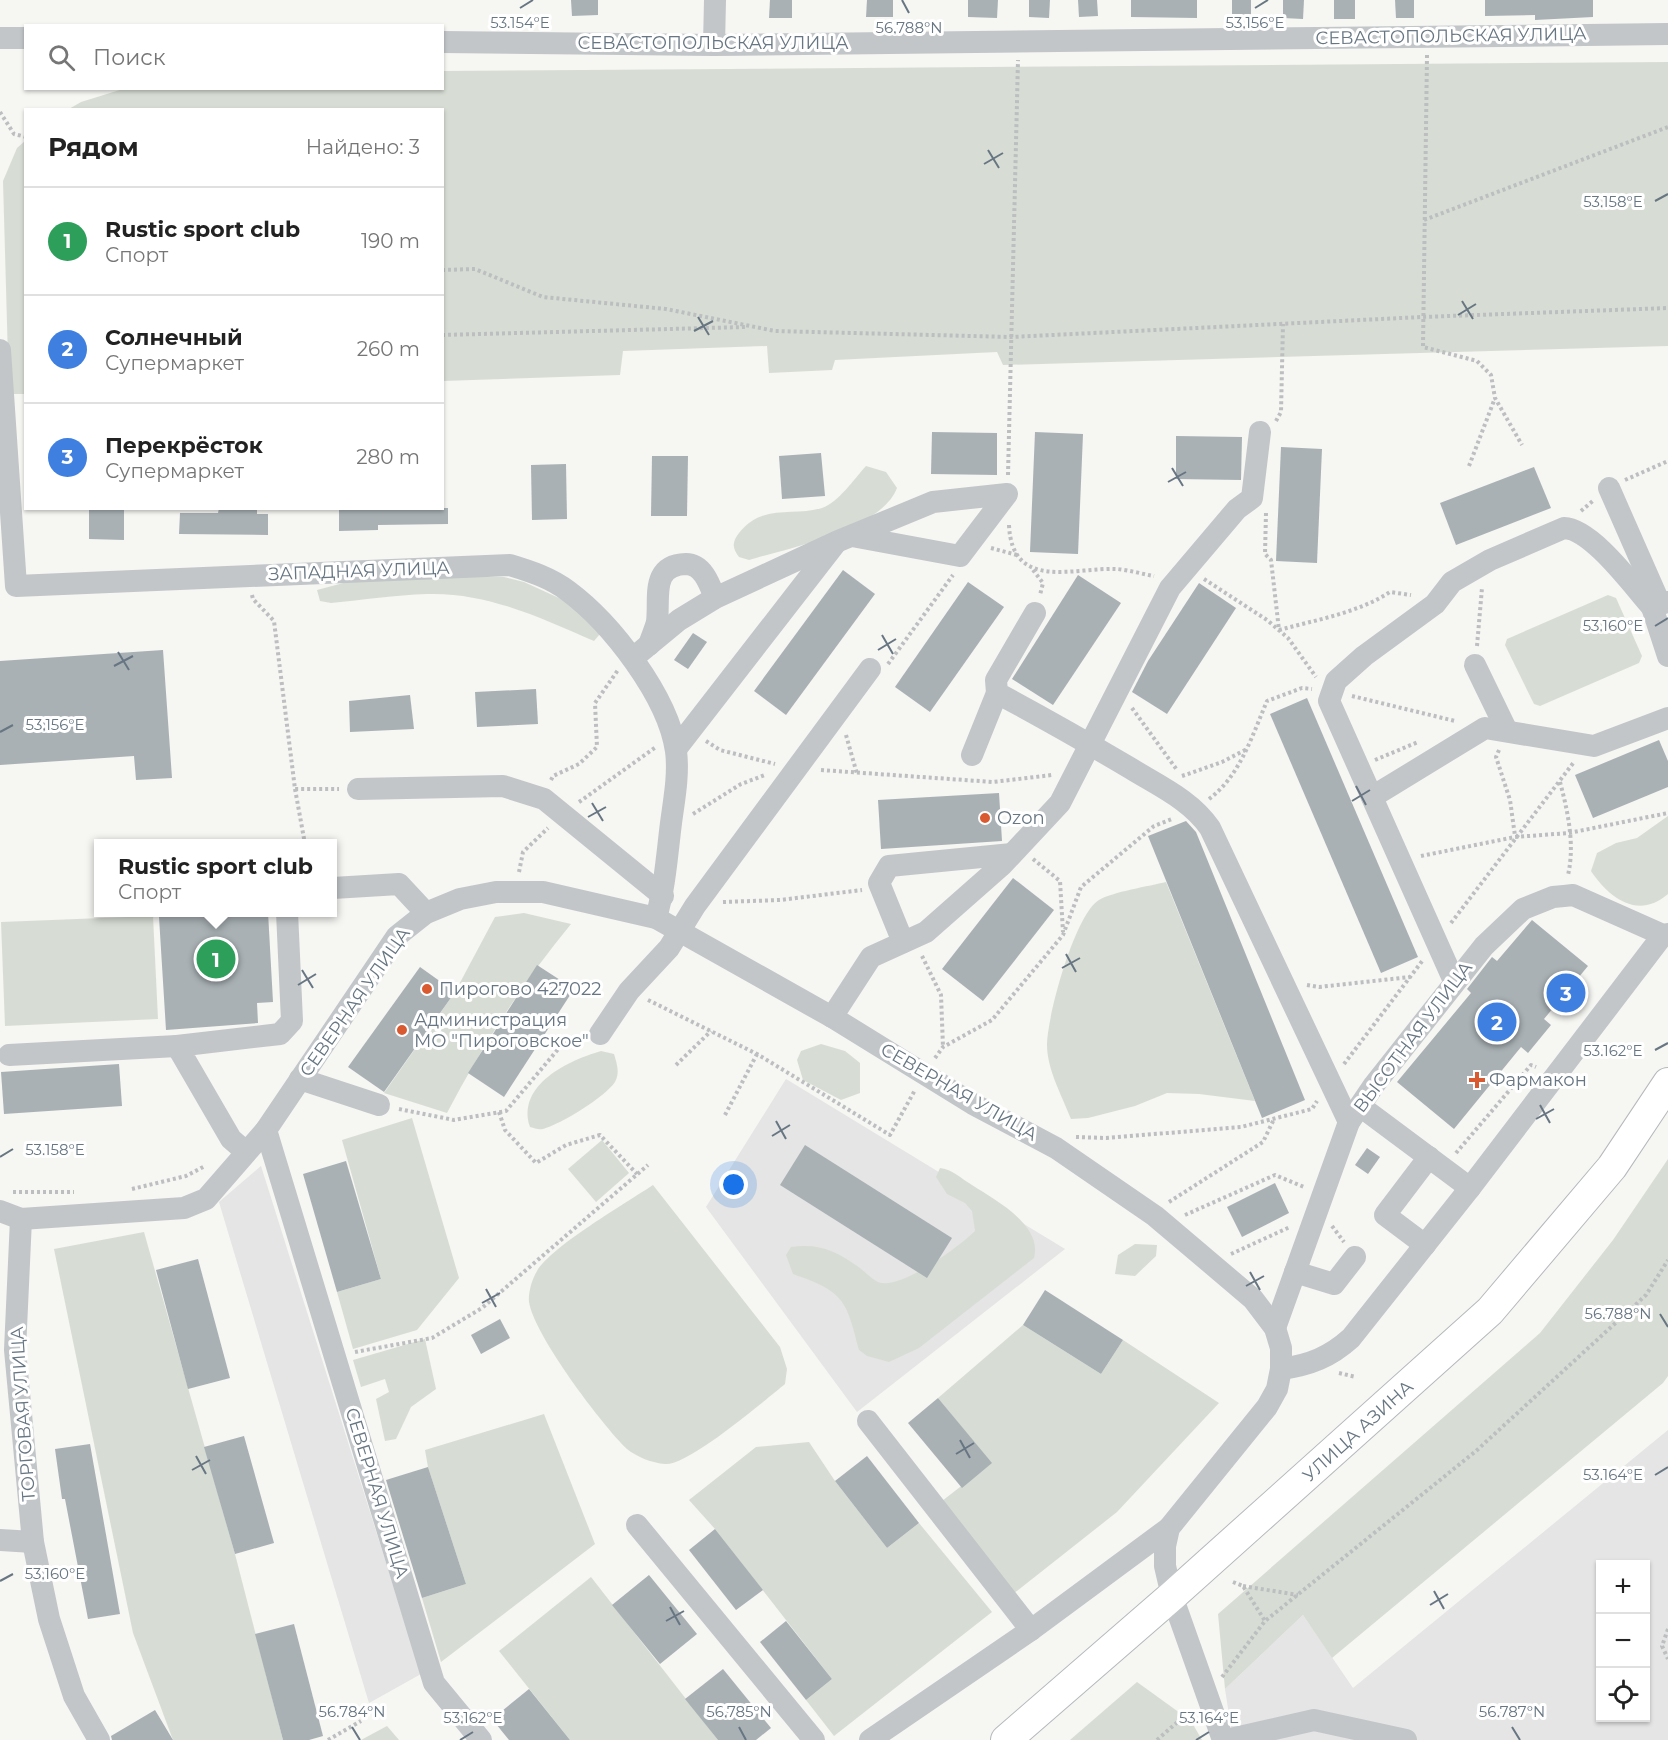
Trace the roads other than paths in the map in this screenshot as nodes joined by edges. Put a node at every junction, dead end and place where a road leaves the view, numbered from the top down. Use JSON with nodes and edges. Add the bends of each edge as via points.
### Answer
{"nodes":[{"id":1,"x":715,"y":0,"type":"edge"},
{"id":2,"x":1668,"y":34,"type":"edge"},
{"id":3,"x":0,"y":38,"type":"edge"},
{"id":4,"x":24,"y":38,"type":"edge"},
{"id":5,"x":444,"y":42,"type":"edge"},
{"id":6,"x":714,"y":45,"type":"junction"},
{"id":7,"x":0,"y":350,"type":"edge"},
{"id":8,"x":1260,"y":432,"type":"road end"},
{"id":9,"x":1608,"y":488,"type":"dead end"},
{"id":10,"x":844,"y":539,"type":"junction"},
{"id":11,"x":715,"y":598,"type":"junction"},
{"id":12,"x":1660,"y":604,"type":"edge"},
{"id":13,"x":1035,"y":613,"type":"road end"},
{"id":14,"x":641,"y":651,"type":"junction"},
{"id":15,"x":1668,"y":656,"type":"edge"},
{"id":16,"x":1475,"y":665,"type":"road end"},
{"id":17,"x":870,"y":669,"type":"road end"},
{"id":18,"x":998,"y":693,"type":"junction"},
{"id":19,"x":1668,"y":718,"type":"edge"},
{"id":20,"x":1507,"y":731,"type":"junction"},
{"id":21,"x":1091,"y":745,"type":"junction"},
{"id":22,"x":676,"y":749,"type":"junction"},
{"id":23,"x":972,"y":756,"type":"dead end"},
{"id":24,"x":358,"y":789,"type":"road end"},
{"id":25,"x":1372,"y":797,"type":"junction"},
{"id":26,"x":1015,"y":851,"type":"junction"},
{"id":27,"x":337,"y":888,"type":"edge"},
{"id":28,"x":663,"y":896,"type":"junction"},
{"id":29,"x":426,"y":913,"type":"junction"},
{"id":30,"x":287,"y":917,"type":"edge"},
{"id":31,"x":656,"y":918,"type":"junction"},
{"id":32,"x":678,"y":930,"type":"junction"},
{"id":33,"x":1665,"y":934,"type":"edge"},
{"id":34,"x":908,"y":940,"type":"junction"},
{"id":35,"x":1454,"y":981,"type":"junction"},
{"id":36,"x":832,"y":1017,"type":"junction"},
{"id":37,"x":600,"y":1034,"type":"road end"},
{"id":38,"x":177,"y":1046,"type":"junction"},
{"id":39,"x":9,"y":1055,"type":"dead end"},
{"id":40,"x":300,"y":1079,"type":"junction"},
{"id":41,"x":1668,"y":1083,"type":"edge"},
{"id":42,"x":379,"y":1105,"type":"road end"},
{"id":43,"x":1354,"y":1114,"type":"junction"},
{"id":44,"x":266,"y":1130,"type":"junction"},
{"id":45,"x":246,"y":1152,"type":"junction"},
{"id":46,"x":1429,"y":1157,"type":"junction"},
{"id":47,"x":1470,"y":1188,"type":"junction"},
{"id":48,"x":0,"y":1211,"type":"edge"},
{"id":49,"x":21,"y":1220,"type":"junction"},
{"id":50,"x":1425,"y":1245,"type":"junction"},
{"id":51,"x":1355,"y":1257,"type":"dead end"},
{"id":52,"x":1295,"y":1272,"type":"junction"},
{"id":53,"x":1275,"y":1328,"type":"junction"},
{"id":54,"x":1281,"y":1369,"type":"junction"},
{"id":55,"x":868,"y":1421,"type":"dead end"},
{"id":56,"x":637,"y":1525,"type":"dead end"},
{"id":57,"x":1169,"y":1528,"type":"junction"},
{"id":58,"x":0,"y":1540,"type":"edge"},
{"id":59,"x":33,"y":1542,"type":"junction"},
{"id":60,"x":1173,"y":1596,"type":"junction"},
{"id":61,"x":1031,"y":1630,"type":"junction"},
{"id":62,"x":99,"y":1740,"type":"edge"},
{"id":63,"x":481,"y":1740,"type":"edge"},
{"id":64,"x":814,"y":1740,"type":"edge"},
{"id":65,"x":870,"y":1740,"type":"edge"},
{"id":66,"x":1006,"y":1740,"type":"edge"},
{"id":67,"x":1224,"y":1740,"type":"edge"},
{"id":68,"x":1406,"y":1740,"type":"edge"}],
"edges":[{"from":1,"to":6,"type":"street"},
{"from":2,"to":6,"type":"street","name":"СЕВАСТОПОЛЬСКАЯ УЛИЦА"},
{"from":3,"to":4,"type":"street"},
{"from":5,"to":6,"type":"street","name":"СЕВАСТОПОЛЬСКАЯ УЛИЦА"},
{"from":7,"to":14,"type":"street","name":"ЗАПАДНАЯ УЛИЦА","via":[[16,586],[510,565],[539,574],[568,591],[609,630]]},
{"from":8,"to":21,"type":"street","via":[[1252,498],[1237,509],[1182,574],[1117,688]]},
{"from":9,"to":12,"type":"street"},
{"from":10,"to":10,"type":"street","via":[[933,502],[1007,494],[960,556]]},
{"from":10,"to":11,"type":"street"},
{"from":10,"to":22,"type":"street"},
{"from":11,"to":14,"type":"street","via":[[679,620]]},
{"from":11,"to":14,"type":"street","via":[[701,570],[689,564],[664,571],[658,584],[657,624]]},
{"from":12,"to":15,"type":"street"},
{"from":12,"to":25,"type":"street","via":[[1576,528],[1564,528],[1452,582],[1440,599],[1336,681],[1329,700]]},
{"from":13,"to":18,"type":"street","via":[[996,680]]},
{"from":14,"to":22,"type":"street","name":"ЗАПАДНАЯ УЛИЦА"},
{"from":16,"to":20,"type":"street"},
{"from":17,"to":32,"type":"street","via":[[791,767]]},
{"from":18,"to":21,"type":"street"},
{"from":18,"to":23,"type":"street"},
{"from":19,"to":20,"type":"street","via":[[1594,746]]},
{"from":20,"to":25,"type":"street","via":[[1485,728]]},
{"from":21,"to":26,"type":"street","via":[[1060,803]]},
{"from":21,"to":43,"type":"street","via":[[1195,810],[1210,828],[1330,1082]]},
{"from":22,"to":28,"type":"street","name":"ЗАПАДНАЯ УЛИЦА"},
{"from":24,"to":28,"type":"street","via":[[503,786],[544,799]]},
{"from":25,"to":35,"type":"street"},
{"from":26,"to":34,"type":"street","via":[[926,932]]},
{"from":26,"to":34,"type":"street","via":[[889,866],[879,883]]},
{"from":27,"to":29,"type":"street","via":[[399,884]]},
{"from":28,"to":31,"type":"street","name":"ЗАПАДНАЯ УЛИЦА"},
{"from":29,"to":31,"type":"street","name":"СЕВЕРНАЯ УЛИЦА","via":[[460,899],[496,892],[543,892]]},
{"from":29,"to":40,"type":"street","name":"СЕВЕРНАЯ УЛИЦА","via":[[397,936]]},
{"from":30,"to":38,"type":"street","via":[[292,1021],[280,1034]]},
{"from":31,"to":32,"type":"street","name":"СЕВЕРНАЯ УЛИЦА"},
{"from":32,"to":36,"type":"street","name":"СЕВЕРНАЯ УЛИЦА"},
{"from":32,"to":37,"type":"street","via":[[669,948],[629,991]]},
{"from":33,"to":35,"type":"street","name":"ВЫСОТНАЯ УЛИЦА","via":[[1573,896],[1553,897],[1524,909]]},
{"from":33,"to":47,"type":"street"},
{"from":34,"to":36,"type":"street","via":[[871,957]]},
{"from":35,"to":43,"type":"street","name":"ВЫСОТНАЯ УЛИЦА"},
{"from":36,"to":53,"type":"street","name":"СЕВЕРНАЯ УЛИЦА","via":[[973,1104],[1056,1148],[1165,1218],[1253,1299]]},
{"from":38,"to":39,"type":"street"},
{"from":38,"to":45,"type":"street","via":[[231,1139]]},
{"from":40,"to":42,"type":"street"},
{"from":40,"to":44,"type":"street","name":"СЕВЕРНАЯ УЛИЦА"},
{"from":41,"to":60,"type":"main road","name":"УЛИЦА АЗИНА","via":[[1612,1167],[1490,1311]]},
{"from":43,"to":46,"type":"street"},
{"from":43,"to":52,"type":"street","name":"ВЫСОТНАЯ УЛИЦА"},
{"from":44,"to":45,"type":"street","name":"СЕВЕРНАЯ УЛИЦА"},
{"from":44,"to":63,"type":"street","name":"СЕВЕРНАЯ УЛИЦА","via":[[434,1683]]},
{"from":45,"to":49,"type":"street","name":"СЕВЕРНАЯ УЛИЦА","via":[[206,1199],[184,1208]]},
{"from":46,"to":47,"type":"street"},
{"from":46,"to":50,"type":"street","via":[[1385,1215]]},
{"from":47,"to":50,"type":"street"},
{"from":48,"to":49,"type":"street","name":"СЕВЕРНАЯ УЛИЦА"},
{"from":49,"to":59,"type":"street","name":"ТОРГОВАЯ УЛИЦА","via":[[15,1350]]},
{"from":50,"to":54,"type":"street","via":[[1337,1351],[1309,1365]]},
{"from":51,"to":52,"type":"street","via":[[1334,1284]]},
{"from":52,"to":53,"type":"street","name":"ВЫСОТНАЯ УЛИЦА"},
{"from":53,"to":54,"type":"street","name":"СЕВЕРНАЯ УЛИЦА","via":[[1281,1348]]},
{"from":54,"to":57,"type":"street","name":"СЕВЕРНАЯ УЛИЦА","via":[[1277,1389],[1267,1407]]},
{"from":55,"to":61,"type":"street"},
{"from":56,"to":64,"type":"street"},
{"from":57,"to":60,"type":"street","via":[[1165,1566]]},
{"from":57,"to":61,"type":"street","name":"СЕВЕРНАЯ УЛИЦА"},
{"from":58,"to":59,"type":"street"},
{"from":59,"to":62,"type":"street","name":"ТОРГОВАЯ УЛИЦА","via":[[49,1619],[74,1696]]},
{"from":60,"to":66,"type":"main road","name":"УЛИЦА АЗИНА"},
{"from":60,"to":67,"type":"street"},
{"from":61,"to":65,"type":"street","name":"СЕВЕРНАЯ УЛИЦА"},
{"from":67,"to":68,"type":"street","via":[[1314,1720]]}]}
